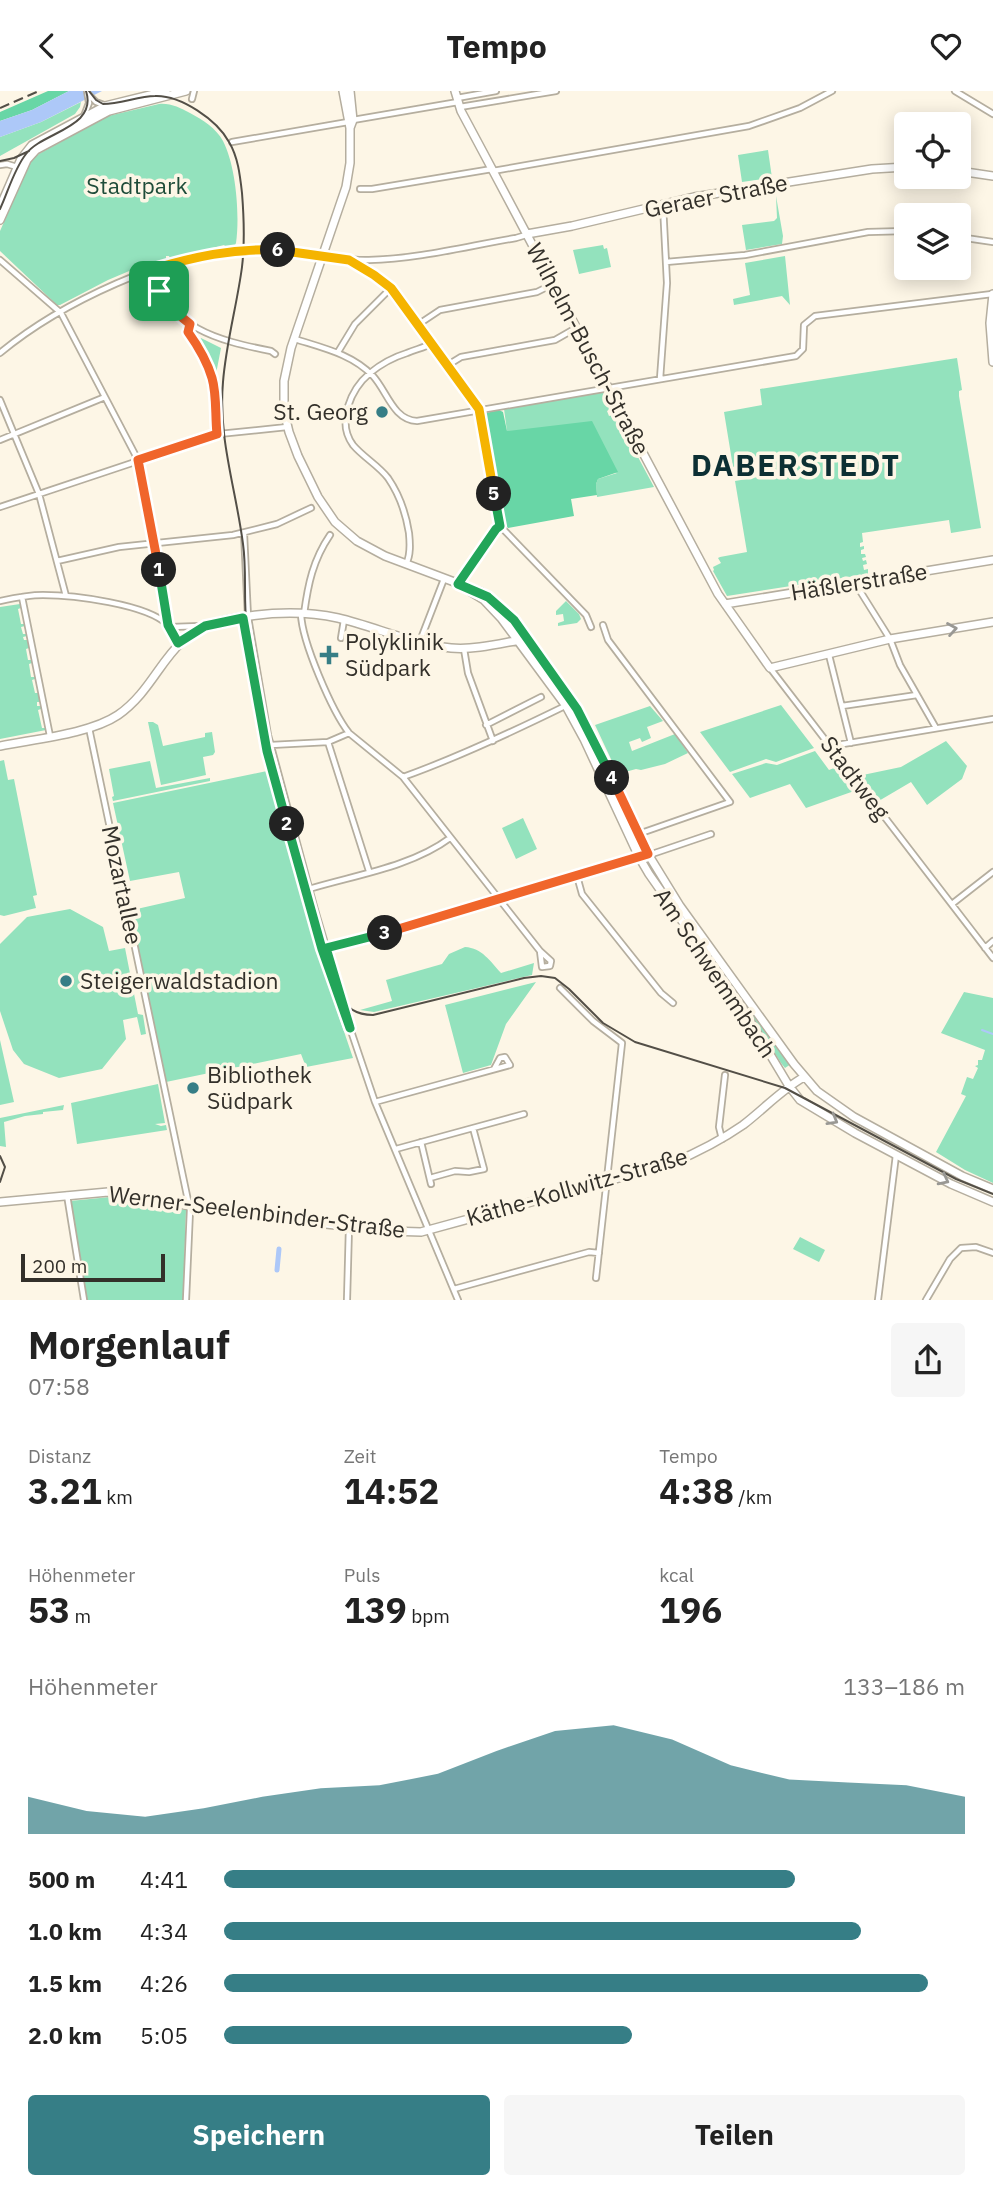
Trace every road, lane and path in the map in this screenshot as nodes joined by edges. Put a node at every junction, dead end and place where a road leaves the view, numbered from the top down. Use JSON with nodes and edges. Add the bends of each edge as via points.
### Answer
{"nodes":[{"id":1,"x":87,"y":91,"type":"edge"},
{"id":2,"x":166,"y":91,"type":"edge"},
{"id":3,"x":186,"y":91,"type":"edge"},
{"id":4,"x":194,"y":91,"type":"edge"},
{"id":5,"x":343,"y":91,"type":"edge"},
{"id":6,"x":350,"y":91,"type":"edge"},
{"id":7,"x":496,"y":91,"type":"edge"},
{"id":8,"x":556,"y":91,"type":"edge"},
{"id":9,"x":832,"y":91,"type":"edge"},
{"id":10,"x":956,"y":91,"type":"edge"},
{"id":11,"x":192,"y":99,"type":"dead end"},
{"id":12,"x":457,"y":99,"type":"edge"},
{"id":13,"x":91,"y":100,"type":"junction"},
{"id":14,"x":105,"y":106,"type":"junction"},
{"id":15,"x":119,"y":108,"type":"junction"},
{"id":16,"x":97,"y":113,"type":"junction"},
{"id":17,"x":993,"y":114,"type":"edge"},
{"id":18,"x":84,"y":116,"type":"junction"},
{"id":19,"x":350,"y":123,"type":"junction"},
{"id":20,"x":76,"y":126,"type":"junction"},
{"id":21,"x":232,"y":142,"type":"dead end"},
{"id":22,"x":0,"y":165,"type":"edge"},
{"id":23,"x":17,"y":167,"type":"junction"},
{"id":24,"x":894,"y":168,"type":"edge"},
{"id":25,"x":493,"y":170,"type":"junction"},
{"id":26,"x":971,"y":173,"type":"edge"},
{"id":27,"x":993,"y":176,"type":"edge"},
{"id":28,"x":360,"y":189,"type":"dead end"},
{"id":29,"x":663,"y":203,"type":"junction"},
{"id":30,"x":0,"y":207,"type":"edge"},
{"id":31,"x":0,"y":220,"type":"edge"},
{"id":32,"x":894,"y":231,"type":"edge"},
{"id":33,"x":527,"y":234,"type":"junction"},
{"id":34,"x":971,"y":239,"type":"edge"},
{"id":35,"x":993,"y":242,"type":"edge"},
{"id":36,"x":323,"y":256,"type":"junction"},
{"id":37,"x":0,"y":260,"type":"edge"},
{"id":38,"x":349,"y":260,"type":"junction"},
{"id":39,"x":666,"y":262,"type":"junction"},
{"id":40,"x":150,"y":270,"type":"junction"},
{"id":41,"x":553,"y":284,"type":"junction"},
{"id":42,"x":391,"y":288,"type":"junction"},
{"id":43,"x":993,"y":294,"type":"edge"},
{"id":44,"x":61,"y":313,"type":"junction"},
{"id":45,"x":190,"y":324,"type":"junction"},
{"id":46,"x":419,"y":324,"type":"junction"},
{"id":47,"x":576,"y":328,"type":"junction"},
{"id":48,"x":295,"y":339,"type":"junction"},
{"id":49,"x":432,"y":343,"type":"junction"},
{"id":50,"x":992,"y":343,"type":"edge"},
{"id":51,"x":338,"y":352,"type":"junction"},
{"id":52,"x":0,"y":353,"type":"edge"},
{"id":53,"x":275,"y":354,"type":"dead end"},
{"id":54,"x":993,"y":362,"type":"edge"},
{"id":55,"x":448,"y":365,"type":"junction"},
{"id":56,"x":370,"y":373,"type":"junction"},
{"id":57,"x":660,"y":379,"type":"junction"},
{"id":58,"x":608,"y":388,"type":"junction"},
{"id":59,"x":105,"y":397,"type":"junction"},
{"id":60,"x":0,"y":400,"type":"edge"},
{"id":61,"x":479,"y":409,"type":"junction"},
{"id":62,"x":288,"y":427,"type":"junction"},
{"id":63,"x":15,"y":434,"type":"junction"},
{"id":64,"x":217,"y":434,"type":"junction"},
{"id":65,"x":0,"y":440,"type":"edge"},
{"id":66,"x":138,"y":460,"type":"junction"},
{"id":67,"x":39,"y":494,"type":"junction"},
{"id":68,"x":0,"y":507,"type":"edge"},
{"id":69,"x":311,"y":508,"type":"dead end"},
{"id":70,"x":500,"y":526,"type":"junction"},
{"id":71,"x":244,"y":533,"type":"junction"},
{"id":72,"x":330,"y":535,"type":"dead end"},
{"id":73,"x":154,"y":544,"type":"junction"},
{"id":74,"x":993,"y":560,"type":"edge"},
{"id":75,"x":57,"y":561,"type":"junction"},
{"id":76,"x":406,"y":564,"type":"junction"},
{"id":77,"x":444,"y":579,"type":"junction"},
{"id":78,"x":855,"y":583,"type":"junction"},
{"id":79,"x":458,"y":584,"type":"junction"},
{"id":80,"x":66,"y":596,"type":"junction"},
{"id":81,"x":22,"y":597,"type":"junction"},
{"id":82,"x":0,"y":601,"type":"edge"},
{"id":83,"x":724,"y":604,"type":"junction"},
{"id":84,"x":303,"y":615,"type":"junction"},
{"id":85,"x":246,"y":618,"type":"junction"},
{"id":86,"x":344,"y":620,"type":"junction"},
{"id":87,"x":993,"y":622,"type":"edge"},
{"id":88,"x":603,"y":625,"type":"dead end"},
{"id":89,"x":170,"y":626,"type":"junction"},
{"id":90,"x":205,"y":626,"type":"junction"},
{"id":91,"x":591,"y":627,"type":"dead end"},
{"id":92,"x":341,"y":638,"type":"dead end"},
{"id":93,"x":527,"y":639,"type":"junction"},
{"id":94,"x":890,"y":639,"type":"junction"},
{"id":95,"x":518,"y":641,"type":"junction"},
{"id":96,"x":420,"y":642,"type":"junction"},
{"id":97,"x":178,"y":643,"type":"junction"},
{"id":98,"x":464,"y":648,"type":"junction"},
{"id":99,"x":829,"y":654,"type":"junction"},
{"id":100,"x":770,"y":668,"type":"junction"},
{"id":101,"x":917,"y":695,"type":"junction"},
{"id":102,"x":541,"y":697,"type":"dead end"},
{"id":103,"x":565,"y":705,"type":"junction"},
{"id":104,"x":842,"y":706,"type":"junction"},
{"id":105,"x":993,"y":719,"type":"edge"},
{"id":106,"x":486,"y":725,"type":"junction"},
{"id":107,"x":89,"y":728,"type":"junction"},
{"id":108,"x":936,"y":728,"type":"junction"},
{"id":109,"x":349,"y":733,"type":"junction"},
{"id":110,"x":50,"y":736,"type":"junction"},
{"id":111,"x":493,"y":741,"type":"junction"},
{"id":112,"x":328,"y":742,"type":"junction"},
{"id":113,"x":851,"y":743,"type":"junction"},
{"id":114,"x":268,"y":745,"type":"junction"},
{"id":115,"x":0,"y":746,"type":"edge"},
{"id":116,"x":831,"y":746,"type":"junction"},
{"id":117,"x":403,"y":777,"type":"junction"},
{"id":118,"x":643,"y":831,"type":"dead end"},
{"id":119,"x":711,"y":834,"type":"dead end"},
{"id":120,"x":450,"y":838,"type":"junction"},
{"id":121,"x":648,"y":854,"type":"junction"},
{"id":122,"x":639,"y":857,"type":"junction"},
{"id":123,"x":369,"y":871,"type":"junction"},
{"id":124,"x":993,"y":872,"type":"edge"},
{"id":125,"x":577,"y":876,"type":"junction"},
{"id":126,"x":307,"y":889,"type":"junction"},
{"id":127,"x":499,"y":898,"type":"junction"},
{"id":128,"x":951,"y":904,"type":"junction"},
{"id":129,"x":993,"y":941,"type":"edge"},
{"id":130,"x":324,"y":949,"type":"junction"},
{"id":131,"x":986,"y":949,"type":"junction"},
{"id":132,"x":540,"y":951,"type":"dead end"},
{"id":133,"x":993,"y":958,"type":"edge"},
{"id":134,"x":713,"y":960,"type":"junction"},
{"id":135,"x":560,"y":988,"type":"dead end"},
{"id":136,"x":673,"y":1003,"type":"dead end"},
{"id":137,"x":494,"y":1069,"type":"dead end"},
{"id":138,"x":725,"y":1075,"type":"dead end"},
{"id":139,"x":804,"y":1077,"type":"junction"},
{"id":140,"x":789,"y":1086,"type":"junction"},
{"id":141,"x":375,"y":1101,"type":"junction"},
{"id":142,"x":524,"y":1114,"type":"dead end"},
{"id":143,"x":473,"y":1128,"type":"junction"},
{"id":144,"x":722,"y":1139,"type":"junction"},
{"id":145,"x":421,"y":1142,"type":"junction"},
{"id":146,"x":902,"y":1144,"type":"junction"},
{"id":147,"x":396,"y":1149,"type":"junction"},
{"id":148,"x":896,"y":1155,"type":"junction"},
{"id":149,"x":607,"y":1181,"type":"junction"},
{"id":150,"x":993,"y":1189,"type":"edge"},
{"id":151,"x":67,"y":1195,"type":"junction"},
{"id":152,"x":0,"y":1202,"type":"edge"},
{"id":153,"x":993,"y":1202,"type":"edge"},
{"id":154,"x":189,"y":1206,"type":"junction"},
{"id":155,"x":349,"y":1227,"type":"junction"},
{"id":156,"x":429,"y":1229,"type":"junction"},
{"id":157,"x":599,"y":1253,"type":"junction"},
{"id":158,"x":993,"y":1253,"type":"edge"},
{"id":159,"x":596,"y":1278,"type":"dead end"},
{"id":160,"x":454,"y":1289,"type":"junction"},
{"id":161,"x":84,"y":1300,"type":"edge"},
{"id":162,"x":186,"y":1300,"type":"edge"},
{"id":163,"x":347,"y":1300,"type":"edge"},
{"id":164,"x":458,"y":1300,"type":"edge"},
{"id":165,"x":878,"y":1300,"type":"edge"},
{"id":166,"x":926,"y":1300,"type":"edge"}],
"edges":[{"from":1,"to":13,"type":"street"},
{"from":2,"to":14,"type":"street"},
{"from":3,"to":15,"type":"street"},
{"from":4,"to":11,"type":"street"},
{"from":5,"to":19,"type":"street"},
{"from":6,"to":19,"type":"street"},
{"from":7,"to":12,"type":"street"},
{"from":8,"to":12,"type":"street"},
{"from":9,"to":25,"type":"street","via":[[764,122]]},
{"from":10,"to":17,"type":"street"},
{"from":12,"to":19,"type":"street"},
{"from":12,"to":25,"type":"street","name":"Wilhelm-Busch-Straße"},
{"from":13,"to":14,"type":"street"},
{"from":13,"to":18,"type":"street"},
{"from":14,"to":15,"type":"street"},
{"from":14,"to":16,"type":"street"},
{"from":15,"to":16,"type":"street"},
{"from":16,"to":18,"type":"street"},
{"from":16,"to":20,"type":"street"},
{"from":18,"to":20,"type":"street"},
{"from":18,"to":23,"type":"street","via":[[32,145]]},
{"from":19,"to":21,"type":"street"},
{"from":19,"to":36,"type":"street","via":[[349,175]]},
{"from":20,"to":31,"type":"street","via":[[29,156]]},
{"from":22,"to":23,"type":"street"},
{"from":23,"to":30,"type":"street"},
{"from":24,"to":29,"type":"street","name":"Geraer Straße"},
{"from":25,"to":28,"type":"street"},
{"from":25,"to":33,"type":"street","name":"Wilhelm-Busch-Straße"},
{"from":26,"to":27,"type":"street"},
{"from":29,"to":33,"type":"street","name":"Geraer Straße"},
{"from":29,"to":39,"type":"street"},
{"from":32,"to":39,"type":"street","via":[[867,232],[745,255]]},
{"from":33,"to":38,"type":"street","via":[[389,259]]},
{"from":33,"to":41,"type":"street","name":"Wilhelm-Busch-Straße"},
{"from":34,"to":35,"type":"street"},
{"from":36,"to":38,"type":"street"},
{"from":36,"to":40,"type":"street","via":[[246,250],[208,254]]},
{"from":36,"to":48,"type":"street"},
{"from":37,"to":44,"type":"street"},
{"from":38,"to":42,"type":"street"},
{"from":39,"to":57,"type":"street"},
{"from":40,"to":44,"type":"street"},
{"from":40,"to":45,"type":"street","via":[[163,299]]},
{"from":41,"to":46,"type":"street","via":[[537,292],[440,310]]},
{"from":41,"to":47,"type":"street","name":"Wilhelm-Busch-Straße"},
{"from":42,"to":46,"type":"street"},
{"from":42,"to":51,"type":"street","via":[[355,324]]},
{"from":43,"to":50,"type":"street"},
{"from":43,"to":57,"type":"street","via":[[815,316],[804,325],[803,349],[796,356]]},
{"from":44,"to":52,"type":"street"},
{"from":44,"to":59,"type":"street"},
{"from":45,"to":53,"type":"street","via":[[220,339]]},
{"from":45,"to":64,"type":"street","via":[[188,332],[214,386]]},
{"from":46,"to":49,"type":"street"},
{"from":47,"to":55,"type":"street","via":[[555,340],[461,357]]},
{"from":47,"to":58,"type":"street","name":"Wilhelm-Busch-Straße"},
{"from":48,"to":51,"type":"street"},
{"from":48,"to":62,"type":"street","via":[[284,381]]},
{"from":49,"to":55,"type":"street"},
{"from":49,"to":56,"type":"street"},
{"from":50,"to":54,"type":"street"},
{"from":51,"to":56,"type":"street"},
{"from":55,"to":61,"type":"street"},
{"from":56,"to":61,"type":"street","via":[[398,413],[411,421]]},
{"from":56,"to":76,"type":"street","via":[[351,399],[347,430],[352,443],[385,474],[398,496],[410,537]]},
{"from":57,"to":58,"type":"street"},
{"from":58,"to":61,"type":"street"},
{"from":58,"to":83,"type":"street","name":"Wilhelm-Busch-Straße"},
{"from":59,"to":63,"type":"street"},
{"from":59,"to":66,"type":"street"},
{"from":60,"to":63,"type":"street"},
{"from":61,"to":70,"type":"street"},
{"from":62,"to":64,"type":"street"},
{"from":62,"to":76,"type":"street","via":[[309,481],[335,522],[364,545]]},
{"from":63,"to":65,"type":"street"},
{"from":63,"to":67,"type":"street"},
{"from":64,"to":66,"type":"street"},
{"from":66,"to":67,"type":"street"},
{"from":66,"to":73,"type":"street"},
{"from":67,"to":68,"type":"street"},
{"from":67,"to":75,"type":"street"},
{"from":69,"to":71,"type":"street"},
{"from":70,"to":79,"type":"street"},
{"from":70,"to":91,"type":"street","via":[[586,615]]},
{"from":71,"to":73,"type":"street"},
{"from":71,"to":85,"type":"street"},
{"from":72,"to":84,"type":"street","via":[[311,573]]},
{"from":73,"to":75,"type":"street"},
{"from":73,"to":89,"type":"street"},
{"from":74,"to":78,"type":"street","name":"Häßlerstraße"},
{"from":75,"to":80,"type":"street"},
{"from":76,"to":77,"type":"street"},
{"from":77,"to":79,"type":"street"},
{"from":77,"to":96,"type":"street"},
{"from":78,"to":83,"type":"street","name":"Häßlerstraße"},
{"from":78,"to":94,"type":"street"},
{"from":79,"to":93,"type":"street","name":"Am Schwemmbach","via":[[496,602]]},
{"from":79,"to":95,"type":"street","name":"Am Schwemmbach","via":[[494,609]]},
{"from":80,"to":81,"type":"street"},
{"from":80,"to":89,"type":"street","via":[[129,608]]},
{"from":81,"to":82,"type":"street"},
{"from":81,"to":110,"type":"street"},
{"from":83,"to":100,"type":"street","name":"Stadtweg"},
{"from":84,"to":85,"type":"street"},
{"from":84,"to":86,"type":"street"},
{"from":84,"to":109,"type":"street","via":[[308,646]]},
{"from":85,"to":90,"type":"street"},
{"from":85,"to":114,"type":"street"},
{"from":86,"to":92,"type":"street"},
{"from":86,"to":96,"type":"street"},
{"from":94,"to":87,"type":"street","one_way":true},
{"from":88,"to":118,"type":"street","via":[[608,640],[730,801]]},
{"from":89,"to":90,"type":"street"},
{"from":89,"to":97,"type":"street"},
{"from":90,"to":97,"type":"street"},
{"from":93,"to":95,"type":"street"},
{"from":93,"to":121,"type":"street","name":"Am Schwemmbach","via":[[581,716]]},
{"from":94,"to":99,"type":"street"},
{"from":94,"to":101,"type":"street"},
{"from":95,"to":98,"type":"street"},
{"from":95,"to":103,"type":"street","name":"Am Schwemmbach"},
{"from":96,"to":98,"type":"street"},
{"from":97,"to":107,"type":"street","via":[[132,704]]},
{"from":98,"to":106,"type":"street"},
{"from":99,"to":100,"type":"street"},
{"from":99,"to":104,"type":"street"},
{"from":100,"to":116,"type":"street","name":"Stadtweg"},
{"from":101,"to":104,"type":"street"},
{"from":101,"to":108,"type":"street"},
{"from":102,"to":106,"type":"street"},
{"from":103,"to":111,"type":"street"},
{"from":103,"to":122,"type":"street","name":"Am Schwemmbach"},
{"from":104,"to":113,"type":"street"},
{"from":105,"to":108,"type":"street"},
{"from":106,"to":111,"type":"street"},
{"from":107,"to":110,"type":"street"},
{"from":107,"to":154,"type":"street","name":"Mozartallee"},
{"from":108,"to":113,"type":"street"},
{"from":109,"to":112,"type":"street"},
{"from":109,"to":117,"type":"street"},
{"from":110,"to":115,"type":"street"},
{"from":111,"to":117,"type":"street"},
{"from":112,"to":114,"type":"street"},
{"from":112,"to":123,"type":"street"},
{"from":113,"to":116,"type":"street"},
{"from":114,"to":126,"type":"street"},
{"from":116,"to":128,"type":"street","name":"Stadtweg"},
{"from":117,"to":120,"type":"street"},
{"from":119,"to":121,"type":"street"},
{"from":120,"to":123,"type":"street","via":[[403,862]]},
{"from":120,"to":127,"type":"street"},
{"from":121,"to":122,"type":"street"},
{"from":121,"to":134,"type":"street","name":"Am Schwemmbach"},
{"from":122,"to":125,"type":"street"},
{"from":122,"to":134,"type":"street","name":"Am Schwemmbach","via":[[667,902]]},
{"from":123,"to":126,"type":"street"},
{"from":124,"to":128,"type":"street"},
{"from":125,"to":127,"type":"street"},
{"from":125,"to":136,"type":"street","via":[[582,894]]},
{"from":126,"to":130,"type":"street"},
{"from":127,"to":130,"type":"street"},
{"from":127,"to":132,"type":"street"},
{"from":128,"to":131,"type":"street","name":"Stadtweg"},
{"from":129,"to":131,"type":"street"},
{"from":130,"to":141,"type":"street"},
{"from":131,"to":133,"type":"street","name":"Stadtweg"},
{"from":134,"to":139,"type":"street","name":"Am Schwemmbach"},
{"from":134,"to":140,"type":"street","name":"Am Schwemmbach"},
{"from":135,"to":149,"type":"street","via":[[622,1043]]},
{"from":137,"to":141,"type":"street"},
{"from":138,"to":144,"type":"street","via":[[719,1126]]},
{"from":139,"to":140,"type":"street","name":"Käthe-Kollwitz-Straße"},
{"from":139,"to":146,"type":"street","name":"Am Schwemmbach","via":[[837,1107]]},
{"from":140,"to":144,"type":"street","name":"Käthe-Kollwitz-Straße"},
{"from":140,"to":148,"type":"street","name":"Am Schwemmbach","one_way":true,"via":[[806,1104]]},
{"from":141,"to":147,"type":"street"},
{"from":142,"to":143,"type":"street"},
{"from":143,"to":145,"type":"street"},
{"from":143,"to":145,"type":"street","via":[[484,1169],[455,1171],[431,1181]]},
{"from":144,"to":149,"type":"street","name":"Käthe-Kollwitz-Straße","via":[[670,1164]]},
{"from":145,"to":147,"type":"street"},
{"from":146,"to":148,"type":"street"},
{"from":146,"to":150,"type":"street","name":"Am Schwemmbach"},
{"from":147,"to":156,"type":"street"},
{"from":148,"to":153,"type":"street","name":"Am Schwemmbach","one_way":true},
{"from":148,"to":165,"type":"street"},
{"from":149,"to":156,"type":"street","name":"Käthe-Kollwitz-Straße"},
{"from":149,"to":157,"type":"street"},
{"from":151,"to":152,"type":"street","name":"Werner-Seelenbinder-Straße"},
{"from":151,"to":154,"type":"street","name":"Werner-Seelenbinder-Straße","via":[[107,1192]]},
{"from":151,"to":161,"type":"street"},
{"from":154,"to":155,"type":"street","name":"Werner-Seelenbinder-Straße"},
{"from":154,"to":162,"type":"street","name":"Mozartallee"},
{"from":155,"to":156,"type":"street","name":"Werner-Seelenbinder-Straße"},
{"from":155,"to":163,"type":"street"},
{"from":156,"to":160,"type":"street"},
{"from":157,"to":159,"type":"street"},
{"from":157,"to":160,"type":"street"},
{"from":158,"to":166,"type":"street","via":[[961,1248]]},
{"from":160,"to":164,"type":"street"}]}
